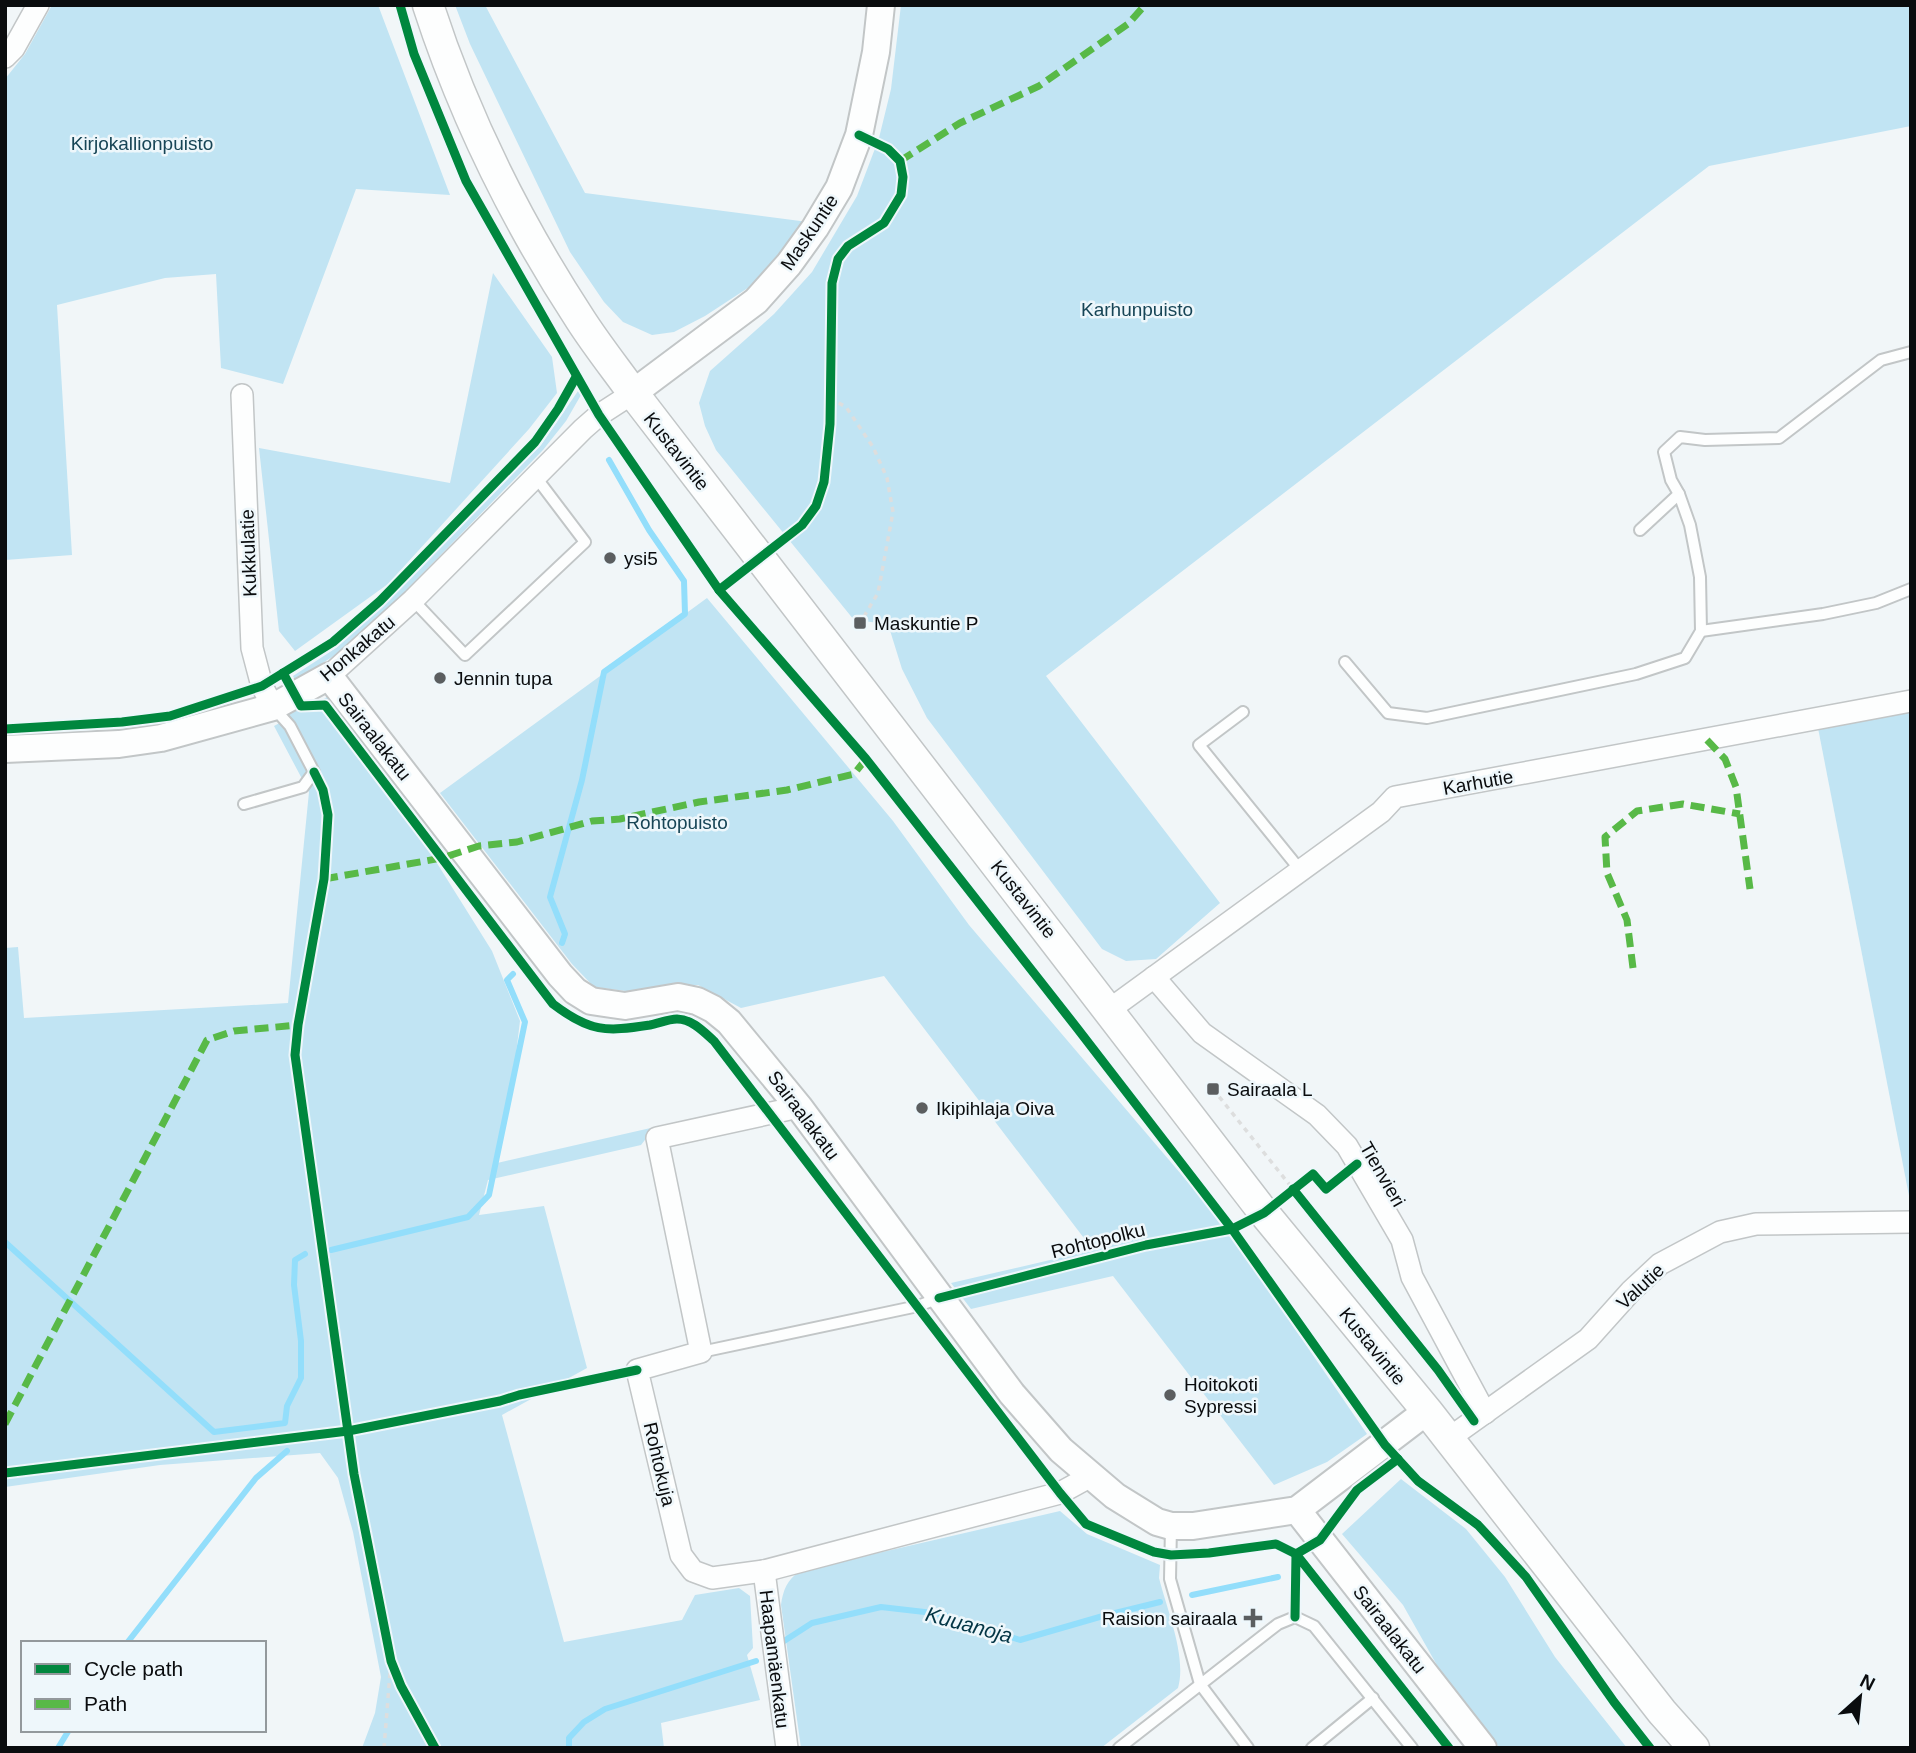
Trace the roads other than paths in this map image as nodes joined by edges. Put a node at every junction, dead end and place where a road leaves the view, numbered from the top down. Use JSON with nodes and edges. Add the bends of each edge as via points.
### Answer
{"nodes":[{"id":1,"x":38,"y":5,"type":"edge"},
{"id":2,"x":428,"y":5,"type":"edge"},
{"id":3,"x":881,"y":5,"type":"edge"},
{"id":4,"x":5,"y":57,"type":"edge"},
{"id":5,"x":1911,"y":352,"type":"edge"},
{"id":6,"x":633,"y":393,"type":"junction"},
{"id":7,"x":242,"y":395,"type":"dead end"},
{"id":8,"x":535,"y":476,"type":"junction"},
{"id":9,"x":1679,"y":494,"type":"junction"},
{"id":10,"x":1640,"y":530,"type":"dead end"},
{"id":11,"x":1911,"y":589,"type":"edge"},
{"id":12,"x":413,"y":600,"type":"junction"},
{"id":13,"x":1701,"y":631,"type":"junction"},
{"id":14,"x":1345,"y":662,"type":"dead end"},
{"id":15,"x":329,"y":676,"type":"junction"},
{"id":16,"x":1911,"y":701,"type":"edge"},
{"id":17,"x":273,"y":707,"type":"junction"},
{"id":18,"x":1243,"y":712,"type":"dead end"},
{"id":19,"x":5,"y":749,"type":"edge"},
{"id":20,"x":244,"y":804,"type":"dead end"},
{"id":21,"x":1301,"y":871,"type":"junction"},
{"id":22,"x":1154,"y":978,"type":"junction"},
{"id":23,"x":1110,"y":1010,"type":"junction"},
{"id":24,"x":799,"y":1107,"type":"junction"},
{"id":25,"x":1911,"y":1222,"type":"edge"},
{"id":26,"x":939,"y":1298,"type":"junction"},
{"id":27,"x":701,"y":1352,"type":"junction"},
{"id":28,"x":1427,"y":1411,"type":"junction"},
{"id":29,"x":1485,"y":1413,"type":"junction"},
{"id":30,"x":1448,"y":1438,"type":"junction"},
{"id":31,"x":1091,"y":1476,"type":"junction"},
{"id":32,"x":1297,"y":1510,"type":"junction"},
{"id":33,"x":1171,"y":1526,"type":"junction"},
{"id":34,"x":764,"y":1571,"type":"junction"},
{"id":35,"x":1200,"y":1684,"type":"junction"},
{"id":36,"x":1373,"y":1698,"type":"junction"},
{"id":37,"x":787,"y":1748,"type":"edge"},
{"id":38,"x":1119,"y":1748,"type":"edge"},
{"id":39,"x":1248,"y":1748,"type":"edge"},
{"id":40,"x":1312,"y":1748,"type":"edge"},
{"id":41,"x":1412,"y":1748,"type":"edge"},
{"id":42,"x":1483,"y":1748,"type":"edge"},
{"id":43,"x":1694,"y":1748,"type":"edge"}],
"edges":[{"from":1,"to":4,"type":"street"},
{"from":2,"to":6,"type":"main road","name":"Kustavintie","via":[[444,56],[498,176],[580,320]]},
{"from":3,"to":6,"type":"street","name":"Maskuntie","via":[[859,135],[839,188],[815,228],[756,301]]},
{"from":5,"to":9,"type":"lane","via":[[1881,360],[1779,438],[1680,437],[1664,452]]},
{"from":6,"to":8,"type":"street","name":"Honkakatu","via":[[599,415]]},
{"from":6,"to":23,"type":"main road","name":"Kustavintie"},
{"from":7,"to":17,"type":"street","name":"Kukkulatie","via":[[252,648]]},
{"from":8,"to":12,"type":"street","name":"Honkakatu"},
{"from":8,"to":12,"type":"lane","via":[[585,542],[466,654]]},
{"from":9,"to":10,"type":"lane"},
{"from":9,"to":13,"type":"lane","via":[[1700,578]]},
{"from":11,"to":13,"type":"lane","via":[[1876,603],[1823,614]]},
{"from":12,"to":15,"type":"street","name":"Honkakatu"},
{"from":13,"to":14,"type":"lane","via":[[1685,658],[1636,674],[1427,718],[1388,713]]},
{"from":15,"to":17,"type":"street","name":"Honkakatu"},
{"from":15,"to":24,"type":"street","name":"Sairaalakatu","via":[[575,991],[609,1005],[678,997],[705,1005],[729,1022]]},
{"from":16,"to":21,"type":"street","name":"Karhutie","via":[[1395,797]]},
{"from":17,"to":19,"type":"street","name":"Honkakatu","via":[[161,738]]},
{"from":17,"to":20,"type":"lane","via":[[290,726],[314,772],[303,787]]},
{"from":18,"to":21,"type":"lane","via":[[1199,745]]},
{"from":21,"to":22,"type":"street","name":"Karhutie"},
{"from":22,"to":23,"type":"street","name":"Karhutie"},
{"from":22,"to":29,"type":"street","name":"Tienvieri","via":[[1202,1033],[1317,1115],[1347,1146],[1402,1240],[1412,1277]]},
{"from":23,"to":28,"type":"main road","name":"Kustavintie","via":[[1264,1213]]},
{"from":24,"to":26,"type":"street","name":"Sairaalakatu"},
{"from":24,"to":27,"type":"street","via":[[657,1138]]},
{"from":25,"to":29,"type":"street","name":"Valutie","via":[[1756,1224],[1720,1232],[1660,1264],[1588,1339]]},
{"from":26,"to":27,"type":"lane"},
{"from":26,"to":31,"type":"street","name":"Sairaalakatu","via":[[1012,1394]]},
{"from":27,"to":34,"type":"street","name":"Rohtokuja","via":[[637,1370],[681,1555],[692,1571],[712,1577]]},
{"from":28,"to":30,"type":"main road","name":"Kustavintie"},
{"from":28,"to":32,"type":"street","name":"Sairaalakatu"},
{"from":29,"to":30,"type":"street","name":"Valutie"},
{"from":30,"to":43,"type":"main road","name":"Kustavintie"},
{"from":31,"to":33,"type":"street","name":"Sairaalakatu","via":[[1138,1512]]},
{"from":31,"to":34,"type":"street","name":"Rohtokuja","via":[[1060,1493]]},
{"from":32,"to":33,"type":"street","name":"Sairaalakatu"},
{"from":32,"to":42,"type":"street","name":"Sairaalakatu"},
{"from":33,"to":35,"type":"lane","via":[[1170,1579]]},
{"from":34,"to":37,"type":"street","name":"Haapamäenkatu"},
{"from":35,"to":36,"type":"lane","via":[[1278,1624],[1295,1617],[1314,1626]]},
{"from":35,"to":38,"type":"lane"},
{"from":35,"to":39,"type":"lane"},
{"from":36,"to":40,"type":"lane"},
{"from":36,"to":41,"type":"lane"}]}
